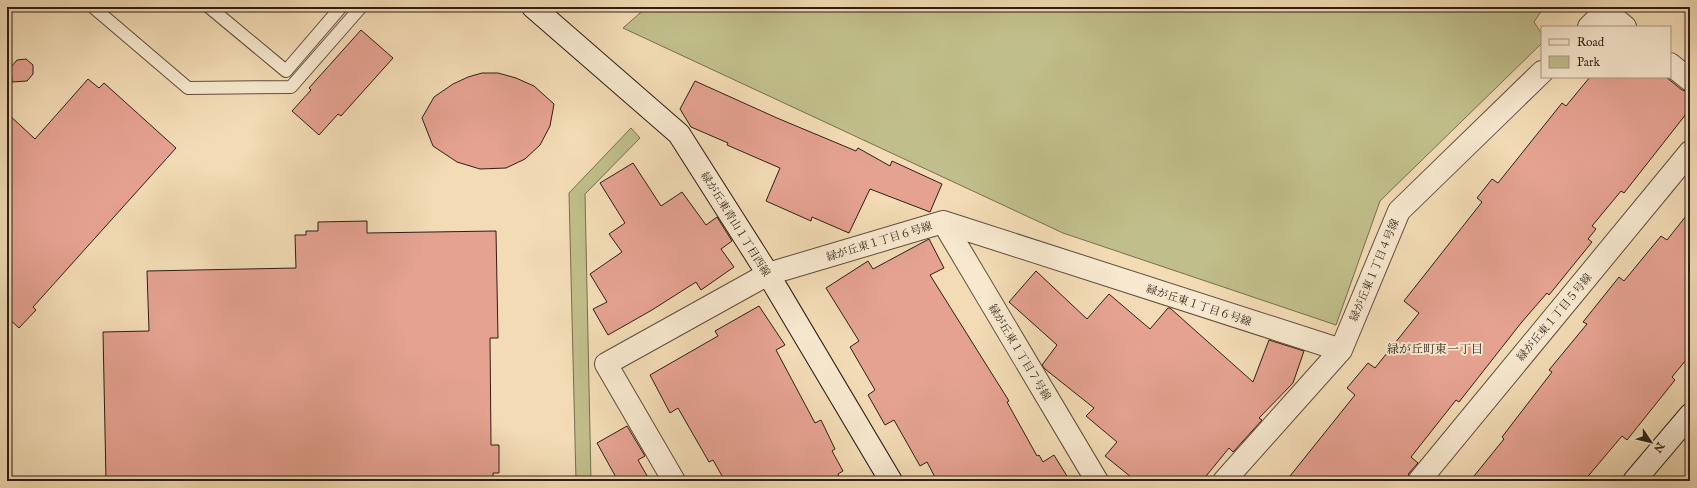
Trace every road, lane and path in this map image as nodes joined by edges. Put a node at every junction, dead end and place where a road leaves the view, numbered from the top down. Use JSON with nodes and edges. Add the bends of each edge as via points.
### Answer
{"nodes":[{"id":1,"x":93,"y":7,"type":"edge"},
{"id":2,"x":209,"y":7,"type":"edge"},
{"id":3,"x":341,"y":7,"type":"edge"},
{"id":4,"x":362,"y":7,"type":"edge"},
{"id":5,"x":533,"y":7,"type":"edge"},
{"id":6,"x":1606,"y":8,"type":"edge"},
{"id":7,"x":1590,"y":26,"type":"edge"},
{"id":8,"x":1624,"y":26,"type":"edge"},
{"id":9,"x":1671,"y":65,"type":"edge"},
{"id":10,"x":1541,"y":73,"type":"edge"},
{"id":11,"x":1690,"y":80,"type":"edge"},
{"id":12,"x":1690,"y":152,"type":"edge"},
{"id":13,"x":943,"y":222,"type":"junction"},
{"id":14,"x":768,"y":274,"type":"junction"},
{"id":15,"x":1341,"y":350,"type":"junction"},
{"id":16,"x":1690,"y":415,"type":"edge"},
{"id":17,"x":1234,"y":478,"type":"edge"},
{"id":18,"x":674,"y":481,"type":"edge"},
{"id":19,"x":891,"y":481,"type":"edge"},
{"id":20,"x":1097,"y":481,"type":"edge"},
{"id":21,"x":1419,"y":481,"type":"edge"},
{"id":22,"x":1634,"y":481,"type":"edge"}],
"edges":[{"from":1,"to":4,"type":"lane","via":[[188,88],[291,87]]},
{"from":2,"to":3,"type":"lane","via":[[286,71]]},
{"from":5,"to":14,"type":"street","name":"緑が丘東青山１丁目西線","via":[[679,134]]},
{"from":6,"to":7,"type":"street"},
{"from":6,"to":8,"type":"street"},
{"from":9,"to":11,"type":"street"},
{"from":10,"to":15,"type":"street","name":"緑が丘東１丁目４号線","via":[[1399,211]]},
{"from":12,"to":21,"type":"street","name":"緑が丘東１丁目５号線"},
{"from":13,"to":14,"type":"street","name":"緑が丘東１丁目６号線"},
{"from":13,"to":15,"type":"street","name":"緑が丘東１丁目６号線"},
{"from":13,"to":20,"type":"street","name":"緑が丘東１丁目７号線"},
{"from":14,"to":18,"type":"street","name":"緑が丘東１丁目６号線","via":[[606,364]]},
{"from":14,"to":19,"type":"street","name":"緑が丘東青山１丁目西線"},
{"from":15,"to":17,"type":"street","name":"緑が丘東１丁目４号線"},
{"from":16,"to":22,"type":"street"}]}
